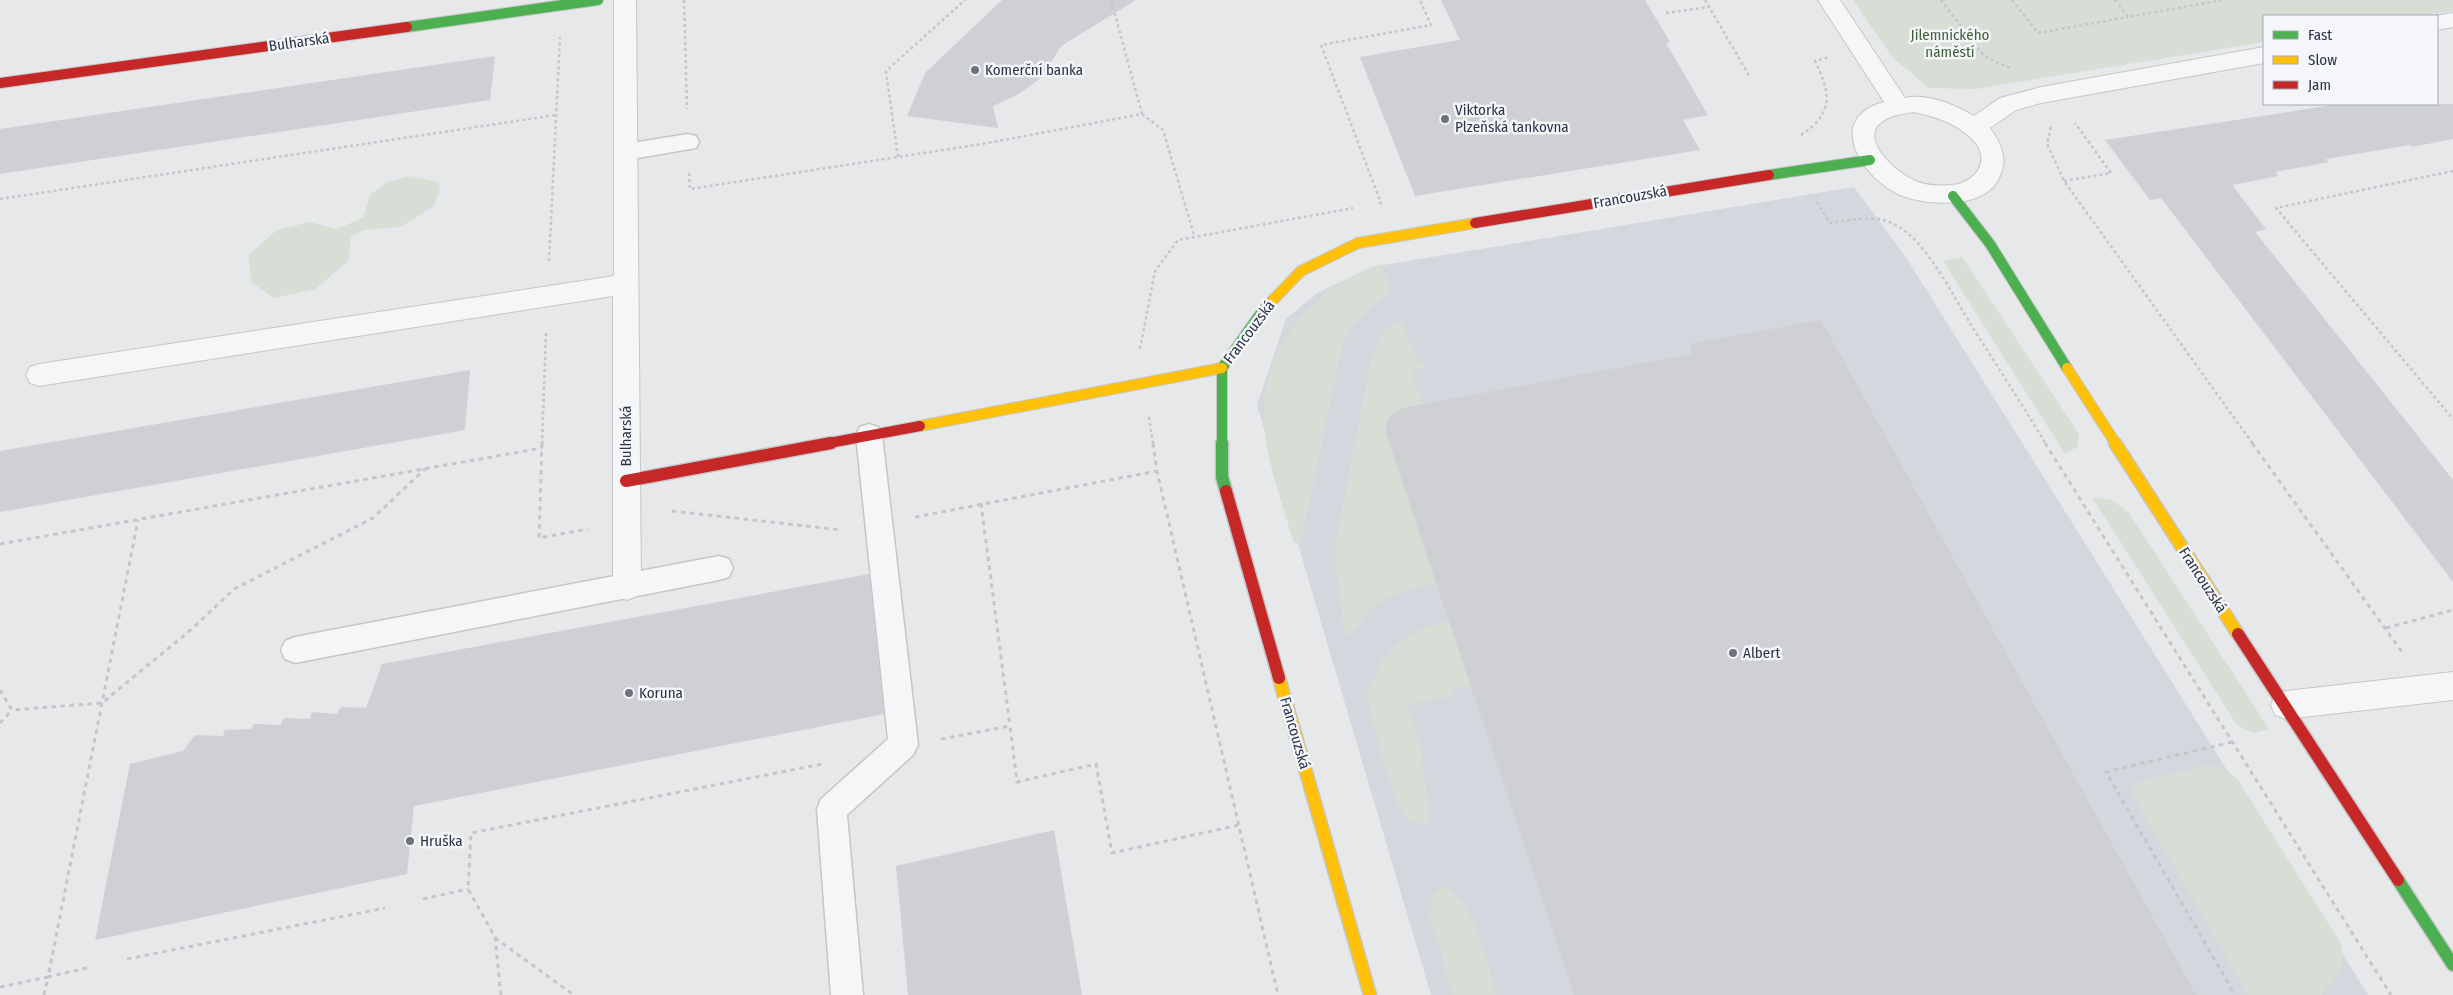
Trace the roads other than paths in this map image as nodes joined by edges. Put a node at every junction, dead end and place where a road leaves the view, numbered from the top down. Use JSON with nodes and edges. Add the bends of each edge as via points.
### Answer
{"nodes":[{"id":1,"x":598,"y":0,"type":"edge"},
{"id":2,"x":625,"y":0,"type":"edge"},
{"id":3,"x":1829,"y":0,"type":"edge"},
{"id":4,"x":2453,"y":20,"type":"edge"},
{"id":5,"x":2438,"y":23,"type":"edge"},
{"id":6,"x":2263,"y":54,"type":"edge"},
{"id":7,"x":0,"y":83,"type":"edge"},
{"id":8,"x":1898,"y":105,"type":"junction"},
{"id":9,"x":1974,"y":127,"type":"junction"},
{"id":10,"x":688,"y":142,"type":"road end"},
{"id":11,"x":626,"y":152,"type":"junction"},
{"id":12,"x":1870,"y":160,"type":"junction"},
{"id":13,"x":1953,"y":196,"type":"junction"},
{"id":14,"x":626,"y":284,"type":"junction"},
{"id":15,"x":1222,"y":368,"type":"junction"},
{"id":16,"x":39,"y":375,"type":"dead end"},
{"id":17,"x":869,"y":435,"type":"junction"},
{"id":18,"x":626,"y":482,"type":"junction"},
{"id":19,"x":720,"y":568,"type":"dead end"},
{"id":20,"x":627,"y":587,"type":"junction"},
{"id":21,"x":295,"y":650,"type":"dead end"},
{"id":22,"x":2441,"y":688,"type":"edge"},
{"id":23,"x":2286,"y":705,"type":"junction"},
{"id":24,"x":2453,"y":965,"type":"edge"},
{"id":25,"x":847,"y":995,"type":"edge"},
{"id":26,"x":1370,"y":995,"type":"edge"}],
"edges":[{"from":1,"to":7,"type":"street","name":"Bulharská"},
{"from":2,"to":11,"type":"street","name":"Bulharská"},
{"from":3,"to":8,"type":"street"},
{"from":4,"to":5,"type":"street"},
{"from":6,"to":9,"type":"street","via":[[2008,104]]},
{"from":8,"to":9,"type":"street","via":[[1938,108]]},
{"from":8,"to":12,"type":"street","via":[[1884,109],[1866,125],[1864,147]]},
{"from":9,"to":13,"type":"street","via":[[1991,151],[1989,175],[1981,185]]},
{"from":10,"to":11,"type":"lane"},
{"from":11,"to":14,"type":"street","name":"Bulharská"},
{"from":12,"to":13,"type":"street","via":[[1891,180],[1905,187],[1937,196]]},
{"from":12,"to":15,"type":"street","name":"Francouzská","via":[[1358,243],[1301,271],[1263,310]]},
{"from":13,"to":23,"type":"street","name":"Francouzská","via":[[1990,244],[2128,466]]},
{"from":14,"to":16,"type":"street"},
{"from":14,"to":18,"type":"street","name":"Bulharská"},
{"from":15,"to":17,"type":"street"},
{"from":15,"to":26,"type":"street","name":"Francouzská","via":[[1222,477]]},
{"from":17,"to":18,"type":"street"},
{"from":17,"to":25,"type":"lane","via":[[904,745],[832,808]]},
{"from":18,"to":20,"type":"street","name":"Bulharská"},
{"from":19,"to":20,"type":"lane"},
{"from":20,"to":21,"type":"lane"},
{"from":22,"to":23,"type":"street"},
{"from":23,"to":24,"type":"street","name":"Francouzská"}]}
